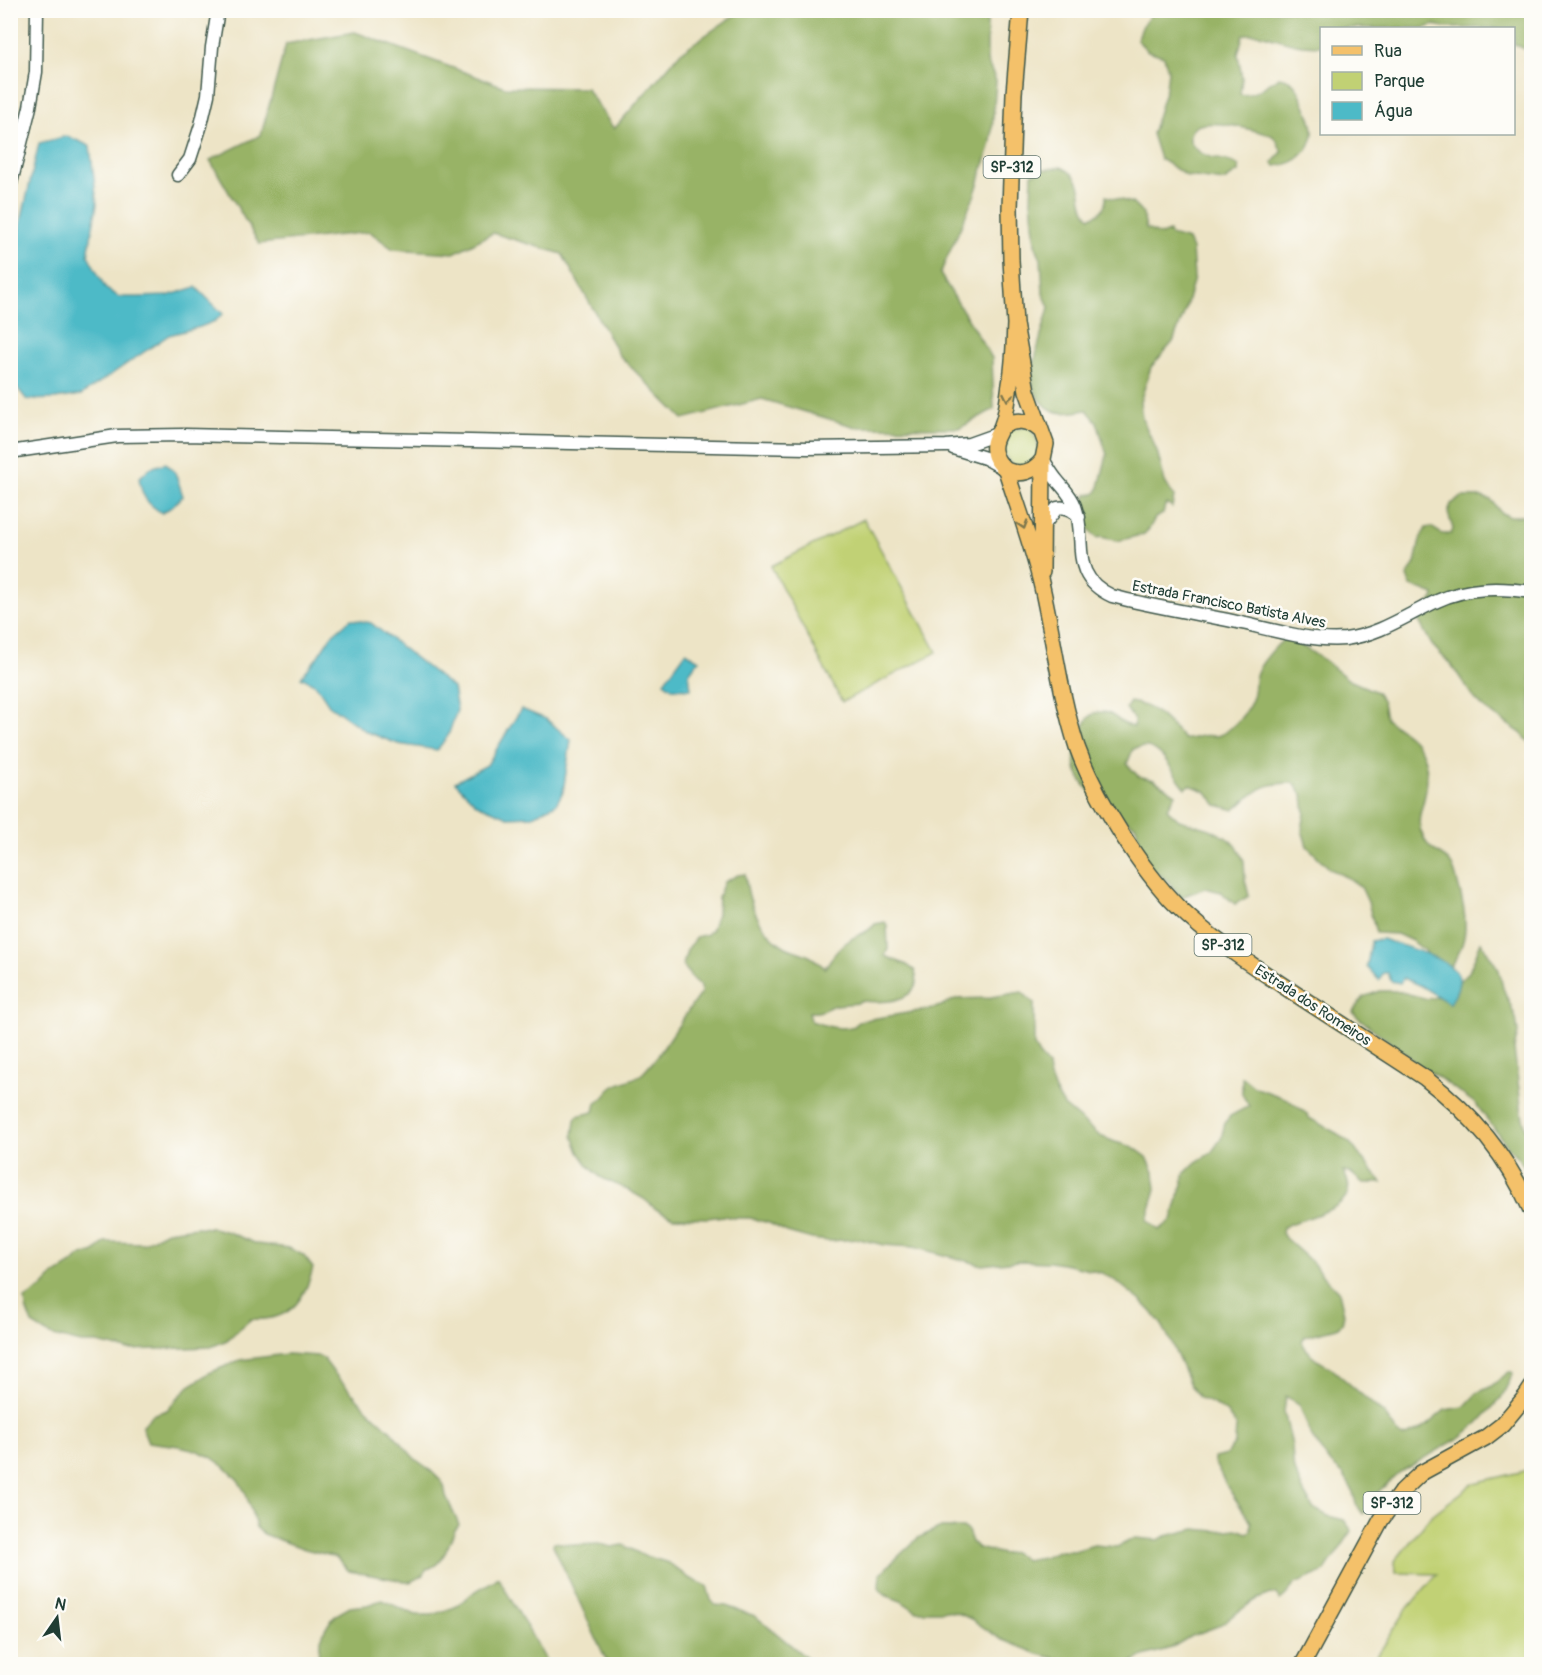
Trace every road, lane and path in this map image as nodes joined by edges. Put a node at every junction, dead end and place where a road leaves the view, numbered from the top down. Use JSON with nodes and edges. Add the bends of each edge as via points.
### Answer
{"nodes":[{"id":1,"x":37,"y":10,"type":"edge"},
{"id":2,"x":218,"y":10,"type":"edge"},
{"id":3,"x":1021,"y":10,"type":"edge"},
{"id":4,"x":178,"y":175,"type":"dead end"},
{"id":5,"x":10,"y":187,"type":"edge"},
{"id":6,"x":1015,"y":324,"type":"junction"},
{"id":7,"x":999,"y":430,"type":"junction"},
{"id":8,"x":1040,"y":430,"type":"junction"},
{"id":9,"x":946,"y":446,"type":"junction"},
{"id":10,"x":10,"y":452,"type":"edge"},
{"id":11,"x":1043,"y":459,"type":"junction"},
{"id":12,"x":1006,"y":470,"type":"junction"},
{"id":13,"x":1078,"y":517,"type":"junction"},
{"id":14,"x":1043,"y":526,"type":"junction"},
{"id":15,"x":1041,"y":584,"type":"junction"},
{"id":16,"x":1532,"y":592,"type":"edge"},
{"id":17,"x":1530,"y":1204,"type":"edge"},
{"id":18,"x":1532,"y":1387,"type":"edge"},
{"id":19,"x":1303,"y":1665,"type":"edge"}],
"edges":[{"from":1,"to":5,"type":"street","via":[[36,72]]},
{"from":2,"to":4,"type":"street","via":[[201,125],[190,159]]},
{"from":3,"to":6,"type":"main road","name":"Estrada dos Romeiros","number":"SP-312","via":[[1010,208]]},
{"from":6,"to":7,"type":"main road","name":"Estrada dos Romeiros","number":"SP-312","one_way":true,"via":[[1011,382]]},
{"from":6,"to":8,"type":"main road","name":"Estrada dos Romeiros","number":"SP-312","via":[[1027,391]]},
{"from":7,"to":8,"type":"main road","via":[[1009,423],[1026,421]]},
{"from":7,"to":9,"type":"street","via":[[969,444]]},
{"from":7,"to":12,"type":"main road","name":"Estrada dos Romeiros","number":"SP-312","via":[[993,450]]},
{"from":8,"to":11,"type":"main road","name":"Estrada dos Romeiros","number":"SP-312","via":[[1046,444]]},
{"from":9,"to":10,"type":"street","via":[[797,447],[173,435],[117,436]]},
{"from":9,"to":12,"type":"street","via":[[976,454]]},
{"from":11,"to":12,"type":"main road","via":[[1027,472]]},
{"from":11,"to":13,"type":"street","name":"Estrada Francisco Batista Alves","via":[[1072,498]]},
{"from":11,"to":14,"type":"main road","name":"Estrada dos Romeiros","number":"SP-312"},
{"from":12,"to":15,"type":"main road","name":"Estrada dos Romeiros","number":"SP-312","one_way":true},
{"from":13,"to":14,"type":"street","via":[[1061,507]]},
{"from":13,"to":16,"type":"street","name":"Estrada Francisco Batista Alves","via":[[1083,566],[1087,577],[1100,590],[1127,600],[1314,638],[1345,639],[1378,631],[1458,593],[1480,589]]},
{"from":14,"to":15,"type":"main road","name":"Estrada dos Romeiros","number":"SP-312"},
{"from":15,"to":17,"type":"main road","name":"Estrada dos Romeiros","number":"SP-312","via":[[1078,747],[1091,779],[1144,867],[1177,906],[1210,936],[1449,1096],[1483,1131]]},
{"from":18,"to":19,"type":"main road","number":"SP-312","via":[[1502,1425],[1421,1473],[1401,1492]]}]}
